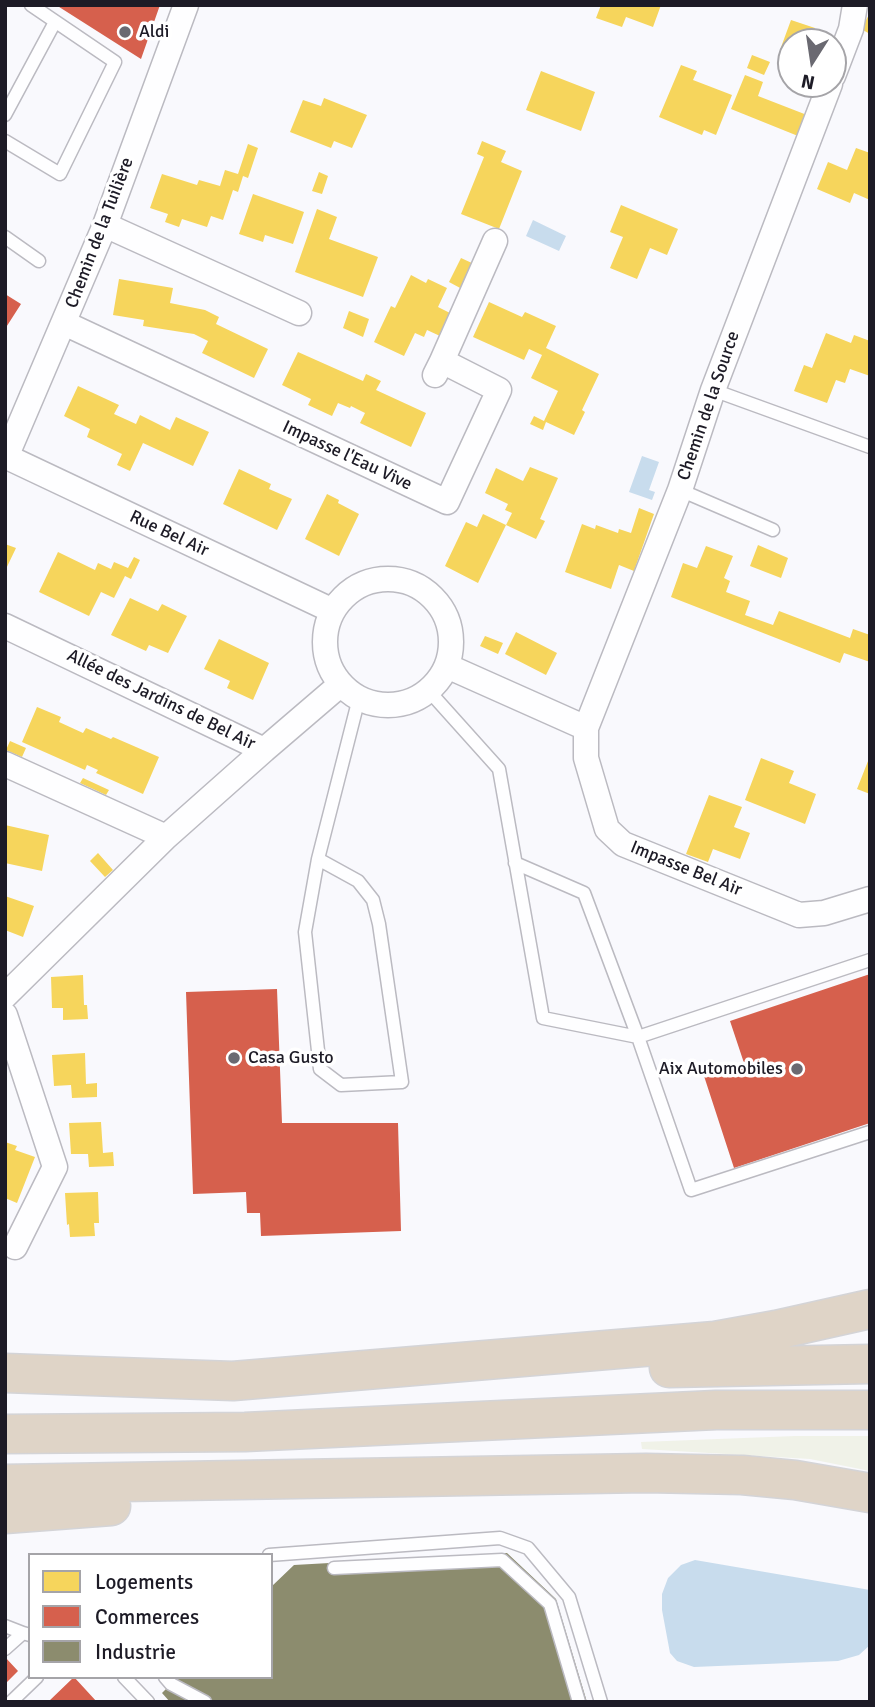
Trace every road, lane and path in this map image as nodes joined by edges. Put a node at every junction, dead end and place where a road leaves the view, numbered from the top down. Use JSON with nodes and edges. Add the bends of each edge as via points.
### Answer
{"nodes":[{"id":1,"x":31,"y":5,"type":"edge"},
{"id":2,"x":186,"y":5,"type":"edge"},
{"id":3,"x":855,"y":5,"type":"edge"},
{"id":4,"x":55,"y":22,"type":"junction"},
{"id":5,"x":847,"y":39,"type":"edge"},
{"id":6,"x":825,"y":98,"type":"edge"},
{"id":7,"x":5,"y":115,"type":"edge"},
{"id":8,"x":5,"y":141,"type":"edge"},
{"id":9,"x":105,"y":225,"type":"junction"},
{"id":10,"x":5,"y":237,"type":"edge"},
{"id":11,"x":495,"y":242,"type":"dead end"},
{"id":12,"x":39,"y":261,"type":"dead end"},
{"id":13,"x":299,"y":313,"type":"dead end"},
{"id":14,"x":64,"y":323,"type":"junction"},
{"id":15,"x":713,"y":390,"type":"junction"},
{"id":16,"x":870,"y":447,"type":"edge"},
{"id":17,"x":6,"y":456,"type":"edge"},
{"id":18,"x":680,"y":490,"type":"junction"},
{"id":19,"x":774,"y":530,"type":"dead end"},
{"id":20,"x":333,"y":611,"type":"junction"},
{"id":21,"x":5,"y":626,"type":"edge"},
{"id":22,"x":447,"y":666,"type":"junction"},
{"id":23,"x":350,"y":691,"type":"junction"},
{"id":24,"x":429,"y":691,"type":"junction"},
{"id":25,"x":586,"y":728,"type":"junction"},
{"id":26,"x":264,"y":750,"type":"junction"},
{"id":27,"x":5,"y":764,"type":"edge"},
{"id":28,"x":166,"y":838,"type":"junction"},
{"id":29,"x":318,"y":859,"type":"junction"},
{"id":30,"x":515,"y":863,"type":"junction"},
{"id":31,"x":870,"y":899,"type":"edge"},
{"id":32,"x":870,"y":960,"type":"edge"},
{"id":33,"x":5,"y":996,"type":"edge"},
{"id":34,"x":5,"y":1015,"type":"edge"},
{"id":35,"x":638,"y":1037,"type":"junction"},
{"id":36,"x":870,"y":1132,"type":"edge"},
{"id":37,"x":10,"y":1245,"type":"edge"},
{"id":38,"x":870,"y":1309,"type":"edge"},
{"id":39,"x":870,"y":1364,"type":"edge"},
{"id":40,"x":5,"y":1373,"type":"edge"},
{"id":41,"x":233,"y":1381,"type":"junction"},
{"id":42,"x":5,"y":1387,"type":"edge"},
{"id":43,"x":870,"y":1410,"type":"edge"},
{"id":44,"x":5,"y":1434,"type":"edge"},
{"id":45,"x":556,"y":1475,"type":"junction"},
{"id":46,"x":5,"y":1484,"type":"edge"},
{"id":47,"x":860,"y":1493,"type":"edge"},
{"id":48,"x":5,"y":1514,"type":"edge"},
{"id":49,"x":371,"y":1547,"type":"junction"},
{"id":50,"x":273,"y":1555,"type":"edge"},
{"id":51,"x":373,"y":1561,"type":"dead end"},
{"id":52,"x":334,"y":1568,"type":"dead end"},
{"id":53,"x":5,"y":1626,"type":"edge"},
{"id":54,"x":27,"y":1634,"type":"edge"},
{"id":55,"x":5,"y":1649,"type":"edge"},
{"id":56,"x":35,"y":1679,"type":"edge"},
{"id":57,"x":128,"y":1681,"type":"edge"},
{"id":58,"x":168,"y":1681,"type":"edge"},
{"id":59,"x":204,"y":1700,"type":"edge"},
{"id":60,"x":11,"y":1702,"type":"edge"},
{"id":61,"x":148,"y":1702,"type":"edge"},
{"id":62,"x":579,"y":1702,"type":"edge"},
{"id":63,"x":601,"y":1702,"type":"edge"}],
"edges":[{"from":1,"to":4,"type":"lane"},
{"from":2,"to":9,"type":"street","name":"Chemin de la Tuilière"},
{"from":3,"to":5,"type":"street"},
{"from":4,"to":7,"type":"lane"},
{"from":4,"to":8,"type":"lane","via":[[116,62],[60,174]]},
{"from":6,"to":15,"type":"street","name":"Chemin de la Source"},
{"from":9,"to":13,"type":"street"},
{"from":9,"to":14,"type":"street","name":"Chemin de la Tuilière"},
{"from":10,"to":12,"type":"lane"},
{"from":11,"to":14,"type":"street","name":"Impasse l'Eau Vive","via":[[438,368],[499,390],[447,502]]},
{"from":14,"to":17,"type":"street","name":"Chemin de la Tuilière"},
{"from":15,"to":16,"type":"lane"},
{"from":15,"to":18,"type":"street","name":"Chemin de la Source"},
{"from":17,"to":20,"type":"street","name":"Rue Bel Air"},
{"from":18,"to":19,"type":"lane"},
{"from":18,"to":25,"type":"street","name":"Chemin de la Source"},
{"from":20,"to":22,"type":"street","via":[[344,596],[378,579],[415,584],[435,598],[448,619],[452,642]]},
{"from":20,"to":23,"type":"street","via":[[325,649],[330,668]]},
{"from":21,"to":26,"type":"street","name":"Allée des Jardins de Bel Air"},
{"from":22,"to":24,"type":"street"},
{"from":22,"to":25,"type":"street"},
{"from":23,"to":24,"type":"street","via":[[383,705],[407,703]]},
{"from":23,"to":26,"type":"street","name":"Allée des Jardins de Bel Air"},
{"from":23,"to":29,"type":"lane"},
{"from":24,"to":30,"type":"lane","via":[[499,769]]},
{"from":25,"to":31,"type":"street","name":"Impasse Bel Air","via":[[586,758],[596,797],[607,829],[623,844],[799,915],[824,913]]},
{"from":26,"to":28,"type":"street"},
{"from":27,"to":28,"type":"street"},
{"from":28,"to":33,"type":"street"},
{"from":29,"to":29,"type":"lane","via":[[305,932],[320,1069],[341,1085],[402,1082],[373,900],[358,881]]},
{"from":30,"to":35,"type":"lane","via":[[584,893]]},
{"from":30,"to":35,"type":"lane","via":[[543,1018]]},
{"from":32,"to":35,"type":"lane"},
{"from":34,"to":37,"type":"street","via":[[55,1167]]},
{"from":35,"to":36,"type":"lane","via":[[691,1190]]},
{"from":38,"to":41,"type":"highway","via":[[715,1340]]},
{"from":39,"to":41,"type":"highway"},
{"from":40,"to":41,"type":"highway"},
{"from":41,"to":42,"type":"highway"},
{"from":43,"to":44,"type":"highway","via":[[716,1410],[245,1432]]},
{"from":45,"to":46,"type":"highway"},
{"from":45,"to":47,"type":"highway","via":[[742,1475]]},
{"from":45,"to":48,"type":"highway"},
{"from":49,"to":50,"type":"lane"},
{"from":49,"to":51,"type":"lane"},
{"from":49,"to":63,"type":"lane","via":[[500,1538],[528,1548],[569,1597]]},
{"from":52,"to":62,"type":"lane","via":[[502,1560],[551,1604]]},
{"from":53,"to":54,"type":"lane"},
{"from":54,"to":55,"type":"lane"},
{"from":56,"to":60,"type":"lane"},
{"from":57,"to":61,"type":"lane"},
{"from":58,"to":59,"type":"lane"}]}
